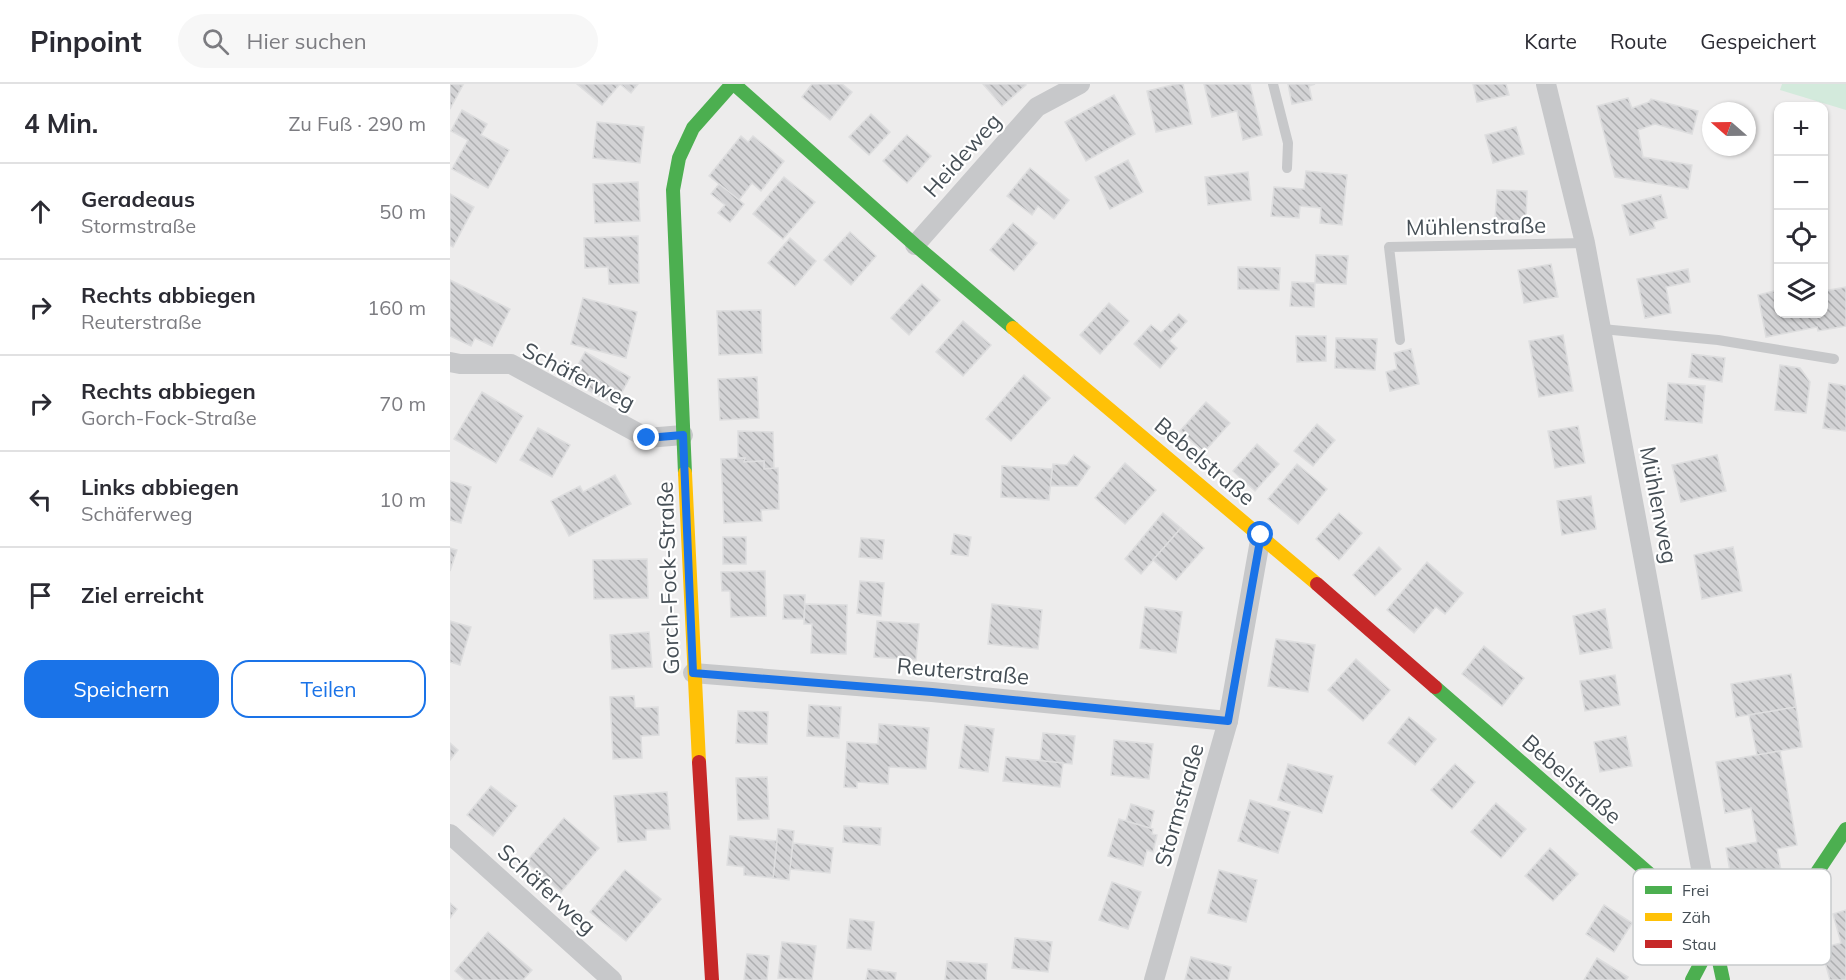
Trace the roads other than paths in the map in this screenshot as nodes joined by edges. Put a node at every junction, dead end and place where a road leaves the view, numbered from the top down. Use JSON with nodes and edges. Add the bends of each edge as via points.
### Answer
{"nodes":[{"id":1,"x":733,"y":84,"type":"edge"},
{"id":2,"x":1080,"y":84,"type":"edge"},
{"id":3,"x":1273,"y":84,"type":"edge"},
{"id":4,"x":1546,"y":84,"type":"edge"},
{"id":5,"x":1287,"y":168,"type":"dead end"},
{"id":6,"x":1585,"y":243,"type":"junction"},
{"id":7,"x":915,"y":245,"type":"junction"},
{"id":8,"x":1602,"y":329,"type":"junction"},
{"id":9,"x":1400,"y":340,"type":"dead end"},
{"id":10,"x":1834,"y":359,"type":"dead end"},
{"id":11,"x":450,"y":362,"type":"edge"},
{"id":12,"x":683,"y":435,"type":"junction"},
{"id":13,"x":1261,"y":535,"type":"junction"},
{"id":14,"x":693,"y":673,"type":"junction"},
{"id":15,"x":1228,"y":721,"type":"junction"},
{"id":16,"x":1846,"y":829,"type":"edge"},
{"id":17,"x":450,"y":834,"type":"edge"},
{"id":18,"x":1643,"y":869,"type":"edge"},
{"id":19,"x":1702,"y":869,"type":"edge"},
{"id":20,"x":1819,"y":869,"type":"edge"},
{"id":21,"x":1700,"y":965,"type":"edge"},
{"id":22,"x":1720,"y":965,"type":"edge"},
{"id":23,"x":612,"y":980,"type":"edge"},
{"id":24,"x":712,"y":980,"type":"edge"},
{"id":25,"x":1154,"y":980,"type":"edge"},
{"id":26,"x":1692,"y":980,"type":"edge"},
{"id":27,"x":1723,"y":980,"type":"edge"}],
"edges":[{"from":1,"to":7,"type":"street","name":"Bebelstraße"},
{"from":1,"to":12,"type":"street","name":"Gorch-Fock-Straße","via":[[693,128],[679,158],[674,190]]},
{"from":2,"to":7,"type":"street","name":"Heideweg","via":[[1037,107]]},
{"from":3,"to":5,"type":"lane","via":[[1288,143]]},
{"from":4,"to":6,"type":"street","name":"Mühlenweg"},
{"from":6,"to":8,"type":"street","name":"Mühlenweg"},
{"from":6,"to":9,"type":"lane","name":"Mühlenstraße","via":[[1389,247]]},
{"from":7,"to":13,"type":"street","name":"Bebelstraße"},
{"from":8,"to":10,"type":"lane","via":[[1718,340]]},
{"from":8,"to":19,"type":"street","name":"Mühlenweg"},
{"from":11,"to":12,"type":"street","name":"Schäferweg","via":[[511,364],[647,438]]},
{"from":12,"to":14,"type":"street","name":"Gorch-Fock-Straße"},
{"from":13,"to":15,"type":"street","name":"Stormstraße"},
{"from":13,"to":18,"type":"street","name":"Bebelstraße"},
{"from":14,"to":15,"type":"street","name":"Reuterstraße"},
{"from":14,"to":24,"type":"street","name":"Gorch-Fock-Straße"},
{"from":15,"to":25,"type":"street","name":"Stormstraße"},
{"from":16,"to":20,"type":"street"},
{"from":17,"to":23,"type":"street","name":"Schäferweg"},
{"from":21,"to":26,"type":"street"},
{"from":22,"to":27,"type":"street","name":"Mühlenweg"}]}
